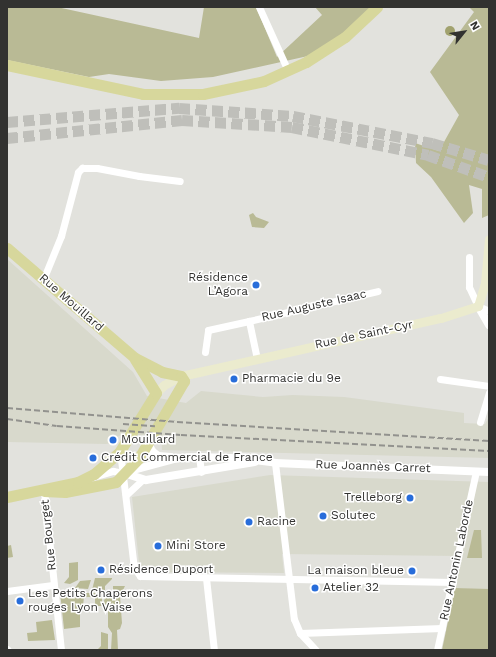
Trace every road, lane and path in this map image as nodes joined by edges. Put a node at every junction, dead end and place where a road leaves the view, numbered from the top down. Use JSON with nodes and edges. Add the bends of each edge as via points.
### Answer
{"nodes":[{"id":1,"x":259,"y":7,"type":"edge"},
{"id":2,"x":377,"y":7,"type":"edge"},
{"id":3,"x":7,"y":65,"type":"edge"},
{"id":4,"x":288,"y":71,"type":"junction"},
{"id":5,"x":180,"y":180,"type":"dead end"},
{"id":6,"x":489,"y":239,"type":"edge"},
{"id":7,"x":7,"y":248,"type":"edge"},
{"id":8,"x":469,"y":257,"type":"dead end"},
{"id":9,"x":43,"y":280,"type":"junction"},
{"id":10,"x":378,"y":291,"type":"dead end"},
{"id":11,"x":478,"y":306,"type":"junction"},
{"id":12,"x":489,"y":311,"type":"edge"},
{"id":13,"x":249,"y":321,"type":"junction"},
{"id":14,"x":489,"y":325,"type":"edge"},
{"id":15,"x":204,"y":352,"type":"dead end"},
{"id":16,"x":135,"y":358,"type":"junction"},
{"id":17,"x":257,"y":359,"type":"junction"},
{"id":18,"x":181,"y":376,"type":"junction"},
{"id":19,"x":440,"y":379,"type":"dead end"},
{"id":20,"x":489,"y":386,"type":"edge"},
{"id":21,"x":489,"y":392,"type":"edge"},
{"id":22,"x":156,"y":394,"type":"junction"},
{"id":23,"x":480,"y":422,"type":"dead end"},
{"id":24,"x":148,"y":443,"type":"junction"},
{"id":25,"x":120,"y":451,"type":"junction"},
{"id":26,"x":199,"y":457,"type":"junction"},
{"id":27,"x":178,"y":458,"type":"junction"},
{"id":28,"x":258,"y":462,"type":"junction"},
{"id":29,"x":275,"y":463,"type":"junction"},
{"id":30,"x":476,"y":471,"type":"junction"},
{"id":31,"x":201,"y":472,"type":"junction"},
{"id":32,"x":489,"y":472,"type":"edge"},
{"id":33,"x":124,"y":473,"type":"junction"},
{"id":34,"x":142,"y":480,"type":"junction"},
{"id":35,"x":78,"y":482,"type":"junction"},
{"id":36,"x":44,"y":490,"type":"junction"},
{"id":37,"x":126,"y":495,"type":"junction"},
{"id":38,"x":7,"y":497,"type":"edge"},
{"id":39,"x":206,"y":578,"type":"junction"},
{"id":40,"x":289,"y":579,"type":"junction"},
{"id":41,"x":453,"y":582,"type":"junction"},
{"id":42,"x":53,"y":585,"type":"junction"},
{"id":43,"x":7,"y":591,"type":"edge"},
{"id":44,"x":442,"y":628,"type":"junction"},
{"id":45,"x":300,"y":633,"type":"junction"},
{"id":46,"x":61,"y":650,"type":"edge"},
{"id":47,"x":214,"y":650,"type":"edge"},
{"id":48,"x":316,"y":650,"type":"edge"},
{"id":49,"x":437,"y":650,"type":"edge"}],
"edges":[{"from":1,"to":4,"type":"street"},
{"from":2,"to":4,"type":"main road","via":[[345,37]]},
{"from":3,"to":4,"type":"main road","via":[[143,94],[203,94],[249,85]]},
{"from":5,"to":9,"type":"street","via":[[82,168],[78,172],[61,236]]},
{"from":6,"to":11,"type":"main road","via":[[485,283]]},
{"from":7,"to":9,"type":"main road","name":"Rue Mouillard"},
{"from":8,"to":11,"type":"street","via":[[469,287]]},
{"from":9,"to":16,"type":"main road","name":"Rue Mouillard"},
{"from":10,"to":13,"type":"street","name":"Rue Auguste Isaac"},
{"from":11,"to":12,"type":"street"},
{"from":11,"to":14,"type":"street"},
{"from":11,"to":17,"type":"main road","name":"Rue de Saint-Cyr","via":[[453,315]]},
{"from":13,"to":15,"type":"street","name":"Rue Auguste Isaac","via":[[208,330]]},
{"from":13,"to":17,"type":"street","name":"Rue Auguste Isaac"},
{"from":16,"to":18,"type":"main road","name":"Rue Mouillard","via":[[158,370]]},
{"from":16,"to":22,"type":"main road","name":"Rue Mouillard"},
{"from":17,"to":18,"type":"main road","name":"Rue de Saint-Cyr"},
{"from":18,"to":22,"type":"main road","name":"Rue de Saint-Cyr","via":[[164,385]]},
{"from":18,"to":24,"type":"main road","name":"Rue de Saint-Cyr","via":[[184,381],[180,390]]},
{"from":19,"to":20,"type":"street"},
{"from":21,"to":23,"type":"street"},
{"from":22,"to":25,"type":"main road","name":"Rue de Saint-Cyr"},
{"from":24,"to":27,"type":"street","via":[[158,456]]},
{"from":24,"to":33,"type":"main road","name":"Rue de Saint-Cyr"},
{"from":25,"to":33,"type":"street"},
{"from":25,"to":35,"type":"main road","name":"Rue de Saint-Cyr","via":[[94,474]]},
{"from":26,"to":27,"type":"street","name":"Rue Joannès Carret"},
{"from":26,"to":28,"type":"street","name":"Rue Joannès Carret","via":[[237,458]]},
{"from":26,"to":31,"type":"street"},
{"from":27,"to":33,"type":"street","name":"Rue Joannès Carret"},
{"from":28,"to":29,"type":"street","name":"Rue Joannès Carret"},
{"from":28,"to":31,"type":"street","name":"Rue Joannès Carret"},
{"from":29,"to":30,"type":"street","name":"Rue Joannès Carret"},
{"from":29,"to":40,"type":"street"},
{"from":30,"to":32,"type":"street","name":"Rue Joannès Carret"},
{"from":30,"to":41,"type":"street","name":"Rue Antonin Laborde"},
{"from":31,"to":34,"type":"street","name":"Rue Joannès Carret"},
{"from":33,"to":34,"type":"street","name":"Rue Joannès Carret"},
{"from":33,"to":35,"type":"street","name":"Rue de Saint-Cyr","via":[[113,471]]},
{"from":33,"to":36,"type":"main road","name":"Rue de Saint-Cyr","via":[[116,482],[89,489],[65,492]]},
{"from":33,"to":37,"type":"street","via":[[123,492]]},
{"from":34,"to":37,"type":"street"},
{"from":35,"to":36,"type":"main road","name":"Rue de Saint-Cyr"},
{"from":36,"to":38,"type":"main road","name":"Rue de Saint-Cyr"},
{"from":36,"to":42,"type":"street","name":"Rue Bourget"},
{"from":37,"to":39,"type":"street","via":[[134,568],[137,573],[144,577]]},
{"from":39,"to":40,"type":"street"},
{"from":39,"to":47,"type":"street"},
{"from":40,"to":41,"type":"street"},
{"from":40,"to":45,"type":"street","via":[[294,619]]},
{"from":41,"to":44,"type":"street","name":"Rue Antonin Laborde"},
{"from":42,"to":43,"type":"street"},
{"from":42,"to":46,"type":"street","name":"Rue Bourget"},
{"from":44,"to":45,"type":"street"},
{"from":44,"to":49,"type":"street","name":"Rue Antonin Laborde"},
{"from":45,"to":48,"type":"street"}]}
